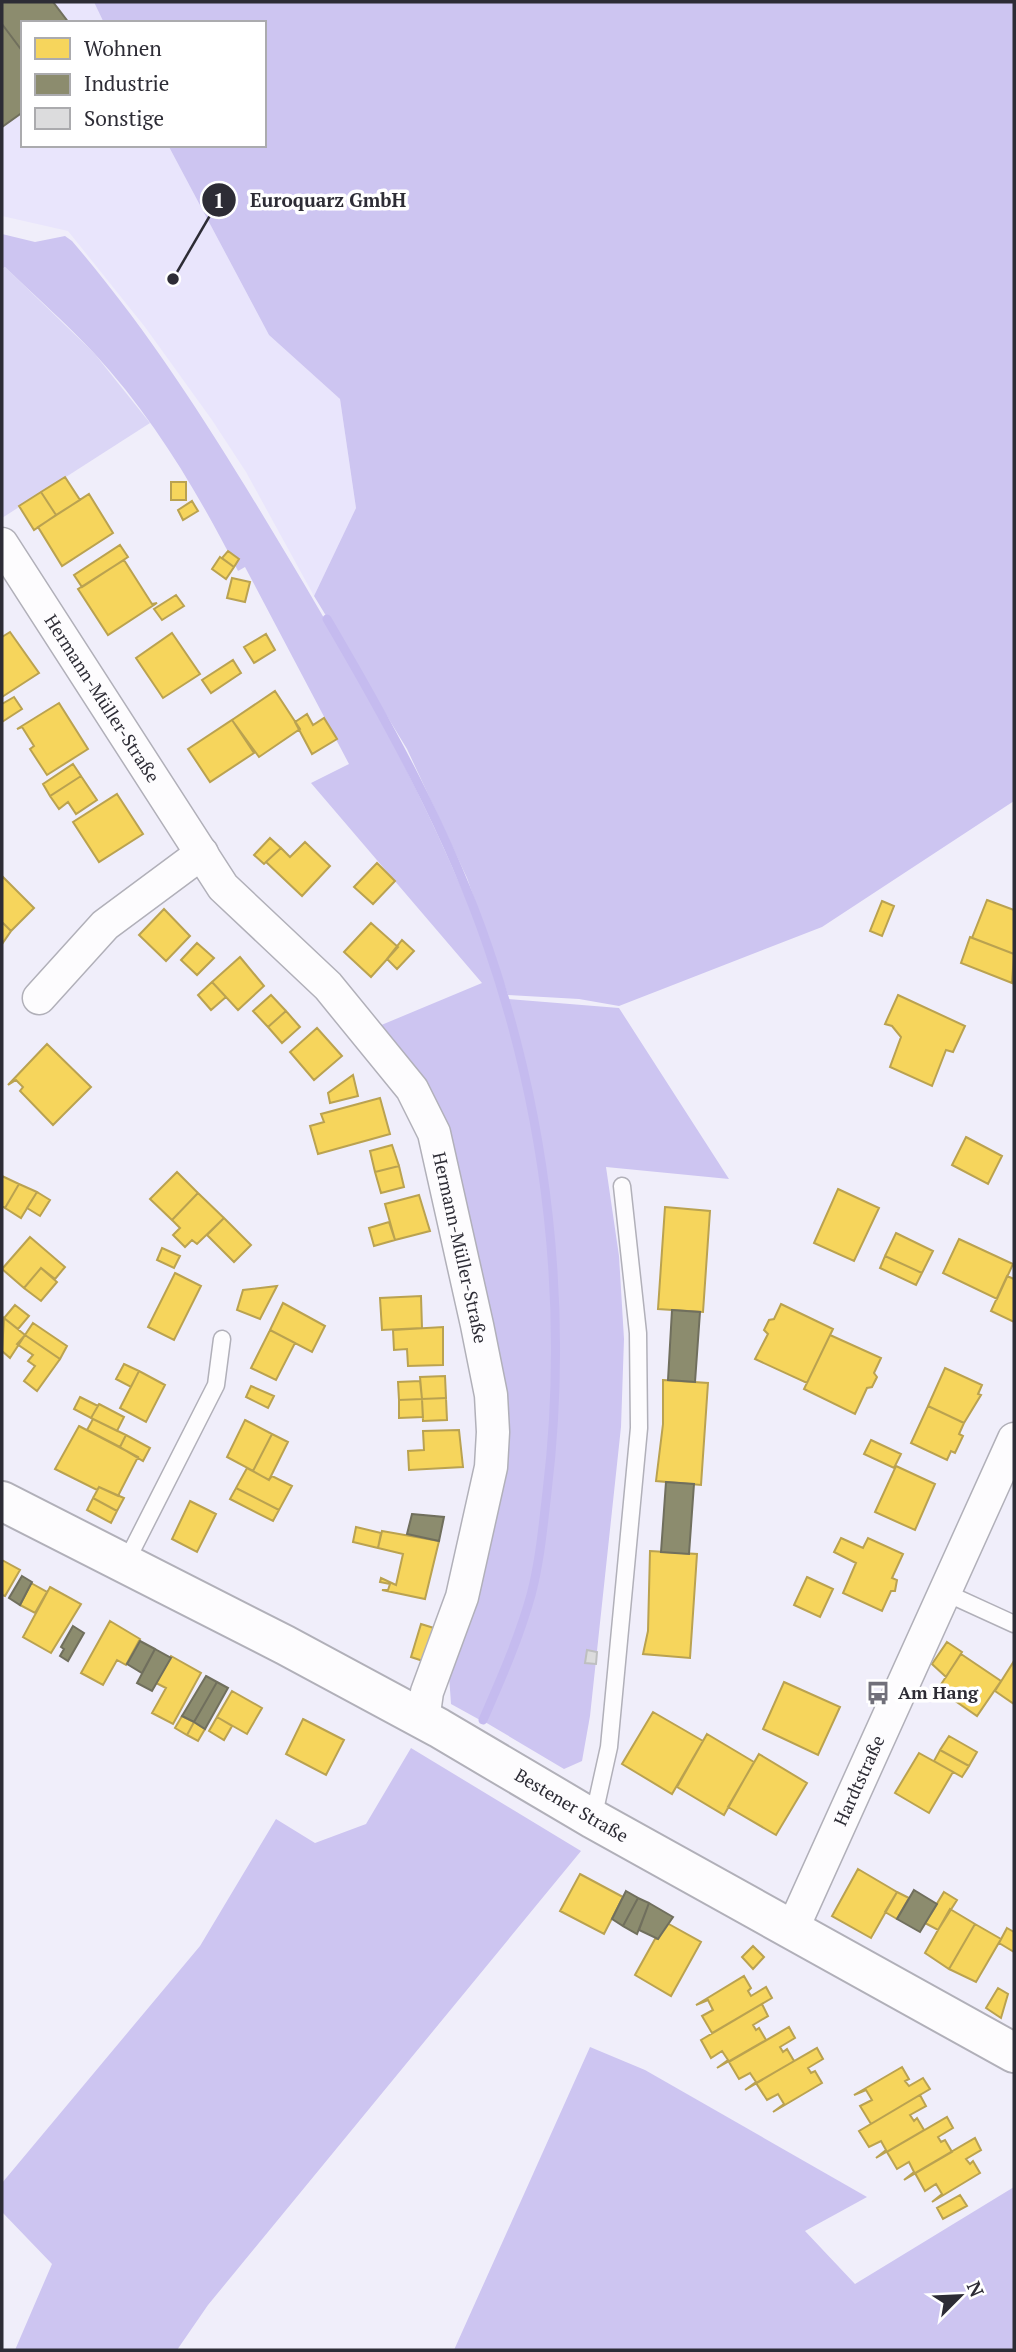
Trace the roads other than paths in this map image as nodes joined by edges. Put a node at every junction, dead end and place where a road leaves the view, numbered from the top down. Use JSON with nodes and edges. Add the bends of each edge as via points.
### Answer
{"nodes":[{"id":1,"x":2,"y":544,"type":"edge"},
{"id":2,"x":202,"y":853,"type":"junction"},
{"id":3,"x":39,"y":998,"type":"dead end"},
{"id":4,"x":622,"y":1186,"type":"dead end"},
{"id":5,"x":222,"y":1339,"type":"dead end"},
{"id":6,"x":1014,"y":1439,"type":"edge"},
{"id":7,"x":2,"y":1502,"type":"edge"},
{"id":8,"x":125,"y":1564,"type":"junction"},
{"id":9,"x":944,"y":1592,"type":"junction"},
{"id":10,"x":1014,"y":1624,"type":"edge"},
{"id":11,"x":431,"y":1724,"type":"junction"},
{"id":12,"x":593,"y":1819,"type":"junction"},
{"id":13,"x":792,"y":1930,"type":"junction"},
{"id":14,"x":1014,"y":2053,"type":"edge"}],
"edges":[{"from":1,"to":2,"type":"street","name":"Hermann-Müller-Straße"},
{"from":2,"to":3,"type":"street","via":[[104,925]]},
{"from":2,"to":11,"type":"street","name":"Hermann-Müller-Straße","via":[[223,887],[328,986],[412,1088],[434,1133],[491,1395],[493,1432],[491,1467],[462,1597],[427,1692]]},
{"from":4,"to":12,"type":"lane","via":[[638,1333],[639,1428],[609,1747]]},
{"from":5,"to":8,"type":"lane","via":[[216,1385]]},
{"from":6,"to":9,"type":"street","name":"Hardtstraße"},
{"from":7,"to":8,"type":"street","name":"Bestener Straße"},
{"from":8,"to":11,"type":"street","name":"Bestener Straße"},
{"from":9,"to":10,"type":"lane"},
{"from":9,"to":13,"type":"street","name":"Hardtstraße"},
{"from":11,"to":12,"type":"street","name":"Bestener Straße"},
{"from":12,"to":13,"type":"street","name":"Bestener Straße"},
{"from":13,"to":14,"type":"street","name":"Bestener Straße"}]}
